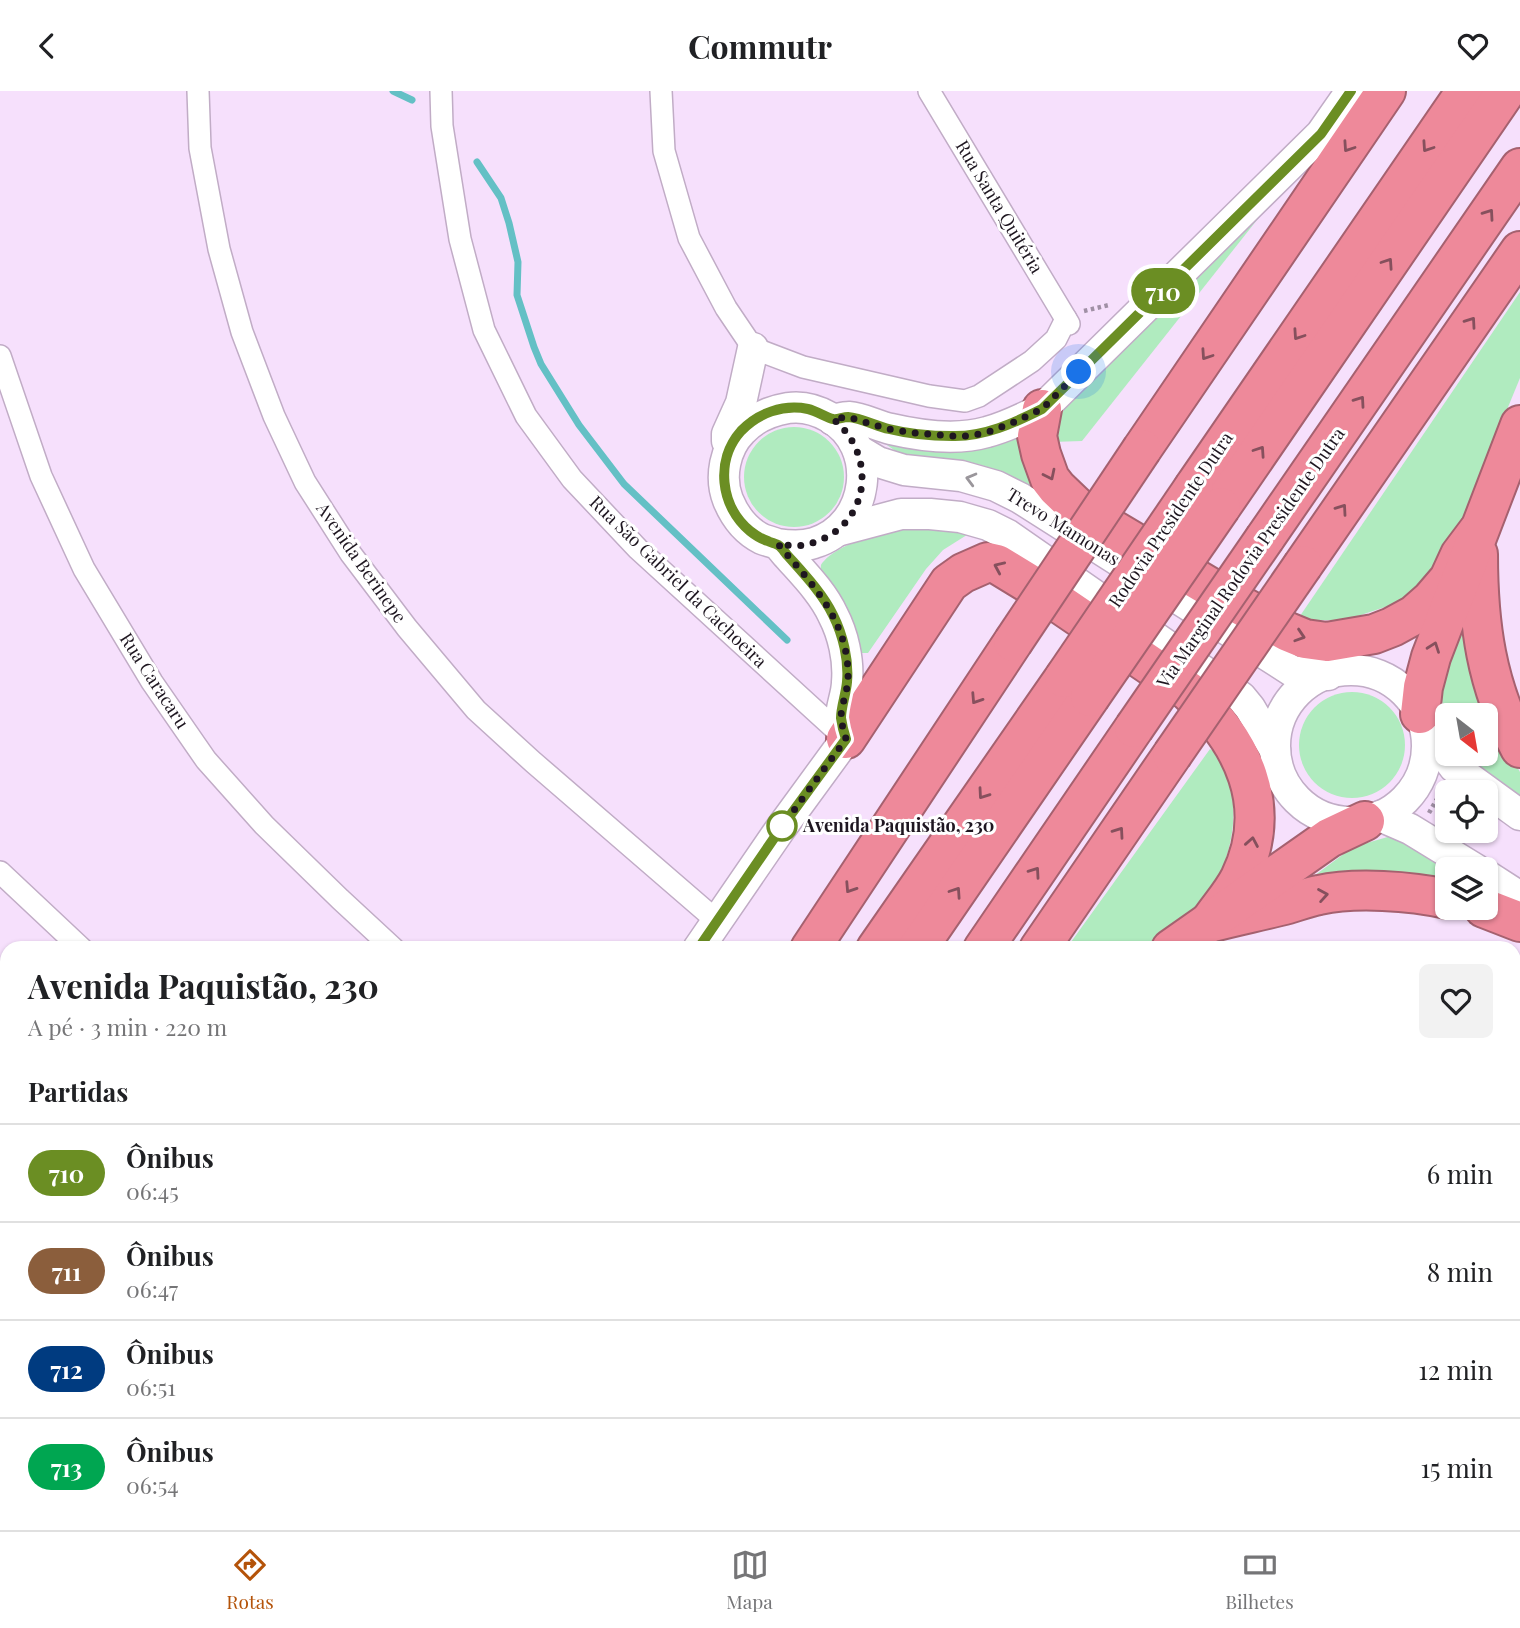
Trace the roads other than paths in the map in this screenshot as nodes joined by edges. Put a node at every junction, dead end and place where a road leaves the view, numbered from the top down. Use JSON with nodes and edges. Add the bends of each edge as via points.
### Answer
{"nodes":[{"id":1,"x":198,"y":91,"type":"edge"},
{"id":2,"x":442,"y":91,"type":"edge"},
{"id":3,"x":661,"y":91,"type":"edge"},
{"id":4,"x":929,"y":91,"type":"edge"},
{"id":5,"x":1351,"y":91,"type":"edge"},
{"id":6,"x":1386,"y":91,"type":"edge"},
{"id":7,"x":1466,"y":91,"type":"edge"},
{"id":8,"x":1506,"y":91,"type":"edge"},
{"id":9,"x":1520,"y":168,"type":"edge"},
{"id":10,"x":1520,"y":251,"type":"edge"},
{"id":11,"x":753,"y":348,"type":"junction"},
{"id":12,"x":0,"y":356,"type":"edge"},
{"id":13,"x":1042,"y":409,"type":"junction"},
{"id":14,"x":833,"y":419,"type":"junction"},
{"id":15,"x":1520,"y":425,"type":"edge"},
{"id":16,"x":858,"y":450,"type":"junction"},
{"id":17,"x":727,"y":458,"type":"junction"},
{"id":18,"x":1208,"y":497,"type":"junction"},
{"id":19,"x":836,"y":531,"type":"junction"},
{"id":20,"x":1478,"y":531,"type":"junction"},
{"id":21,"x":778,"y":544,"type":"junction"},
{"id":22,"x":1328,"y":675,"type":"junction"},
{"id":23,"x":1077,"y":687,"type":"junction"},
{"id":24,"x":1423,"y":721,"type":"junction"},
{"id":25,"x":846,"y":739,"type":"junction"},
{"id":26,"x":1520,"y":748,"type":"edge"},
{"id":27,"x":1275,"y":750,"type":"junction"},
{"id":28,"x":1520,"y":815,"type":"edge"},
{"id":29,"x":1373,"y":818,"type":"junction"},
{"id":30,"x":1455,"y":857,"type":"edge"},
{"id":31,"x":0,"y":862,"type":"edge"},
{"id":32,"x":5,"y":876,"type":"edge"},
{"id":33,"x":1498,"y":883,"type":"edge"},
{"id":34,"x":1435,"y":896,"type":"edge"},
{"id":35,"x":1520,"y":897,"type":"edge"},
{"id":36,"x":1498,"y":913,"type":"edge"},
{"id":37,"x":717,"y":921,"type":"junction"},
{"id":38,"x":1520,"y":922,"type":"edge"},
{"id":39,"x":1209,"y":923,"type":"junction"},
{"id":40,"x":74,"y":941,"type":"edge"},
{"id":41,"x":385,"y":941,"type":"edge"},
{"id":42,"x":703,"y":941,"type":"edge"},
{"id":43,"x":814,"y":941,"type":"edge"},
{"id":44,"x":882,"y":941,"type":"edge"},
{"id":45,"x":922,"y":941,"type":"edge"},
{"id":46,"x":988,"y":941,"type":"edge"},
{"id":47,"x":1044,"y":941,"type":"edge"},
{"id":48,"x":1183,"y":941,"type":"edge"}],
"edges":[{"from":1,"to":37,"type":"street","name":"Avenida Berinepe","via":[[200,148],[219,249],[242,332],[274,416],[311,492],[359,565],[476,710]]},
{"from":2,"to":25,"type":"street","name":"Rua São Gabriel da Cachoeira","via":[[442,126],[460,239],[484,330],[526,416],[572,479],[638,549]]},
{"from":3,"to":11,"type":"street","via":[[664,151],[689,238]]},
{"from":4,"to":11,"type":"street","name":"Rua Santa Quitéria","via":[[1067,322],[1056,339],[1032,361],[965,401],[803,367]]},
{"from":5,"to":13,"type":"main road","via":[[1321,134]]},
{"from":6,"to":43,"type":"highway","one_way":true,"bridge":true},
{"from":7,"to":18,"type":"highway","name":"Rodovia Presidente Dutra","one_way":true},
{"from":18,"to":8,"type":"highway","name":"Rodovia Presidente Dutra","one_way":true},
{"from":46,"to":9,"type":"highway","name":"Via Marginal Rodovia Presidente Dutra","one_way":true,"bridge":true},
{"from":47,"to":10,"type":"highway","one_way":true,"bridge":true},
{"from":11,"to":17,"type":"main road","via":[[741,403],[727,434]]},
{"from":12,"to":41,"type":"street","name":"Rua Caracaru","via":[[51,499],[84,569],[152,682],[206,760],[264,825]]},
{"from":13,"to":14,"type":"main road","via":[[988,432],[962,436],[888,429],[848,417]]},
{"from":13,"to":20,"type":"highway","one_way":true,"via":[[1037,436],[1050,479],[1080,510],[1305,639],[1327,642],[1374,634],[1414,615],[1449,579]]},
{"from":14,"to":16,"type":"main road","name":"Trevo Mamonas"},
{"from":14,"to":17,"type":"main road","via":[[794,407],[764,414],[738,434]]},
{"from":15,"to":20,"type":"highway"},
{"from":16,"to":19,"type":"main road","name":"Trevo Mamonas","via":[[863,475],[859,500]]},
{"from":22,"to":16,"type":"main road","name":"Trevo Mamonas","one_way":true,"via":[[1292,671],[996,486],[961,476],[904,470]]},
{"from":17,"to":21,"type":"main road","via":[[724,485],[733,511],[750,531]]},
{"from":18,"to":23,"type":"highway","name":"Rodovia Presidente Dutra","bridge":true},
{"from":19,"to":21,"type":"main road","name":"Trevo Mamonas","via":[[813,543]]},
{"from":19,"to":27,"type":"main road","name":"Trevo Mamonas","via":[[930,513],[989,525],[1241,697]]},
{"from":24,"to":20,"type":"highway","one_way":true,"via":[[1423,687],[1431,657]]},
{"from":20,"to":26,"type":"highway","via":[[1479,607],[1485,647],[1494,688]]},
{"from":21,"to":25,"type":"main road","via":[[833,614],[842,637],[848,681],[841,717]]},
{"from":22,"to":24,"type":"main road","name":"Trevo Mamonas","via":[[1356,671],[1387,679],[1412,700]]},
{"from":22,"to":27,"type":"main road","name":"Trevo Mamonas","via":[[1295,695],[1277,731]]},
{"from":23,"to":44,"type":"highway","name":"Rodovia Presidente Dutra","one_way":true},
{"from":45,"to":23,"type":"highway","name":"Rodovia Presidente Dutra","one_way":true},
{"from":24,"to":28,"type":"main road","name":"Trevo Mamonas","via":[[1454,767]]},
{"from":24,"to":29,"type":"main road","via":[[1426,760],[1415,788],[1393,809]]},
{"from":25,"to":37,"type":"main road"},
{"from":39,"to":25,"type":"highway","one_way":true,"via":[[1239,880],[1252,848],[1255,805],[1233,743],[1188,691],[997,564],[988,562],[949,583]]},
{"from":27,"to":29,"type":"main road","name":"Trevo Mamonas","via":[[1287,787],[1316,814],[1350,822]]},
{"from":29,"to":30,"type":"main road","via":[[1409,829]]},
{"from":29,"to":39,"type":"highway","via":[[1329,838]]},
{"from":31,"to":32,"type":"street"},
{"from":32,"to":40,"type":"street"},
{"from":33,"to":35,"type":"main road"},
{"from":39,"to":34,"type":"highway","one_way":true,"via":[[1319,895],[1380,892]]},
{"from":36,"to":38,"type":"highway"},
{"from":37,"to":42,"type":"main road"},
{"from":39,"to":48,"type":"highway"}]}
